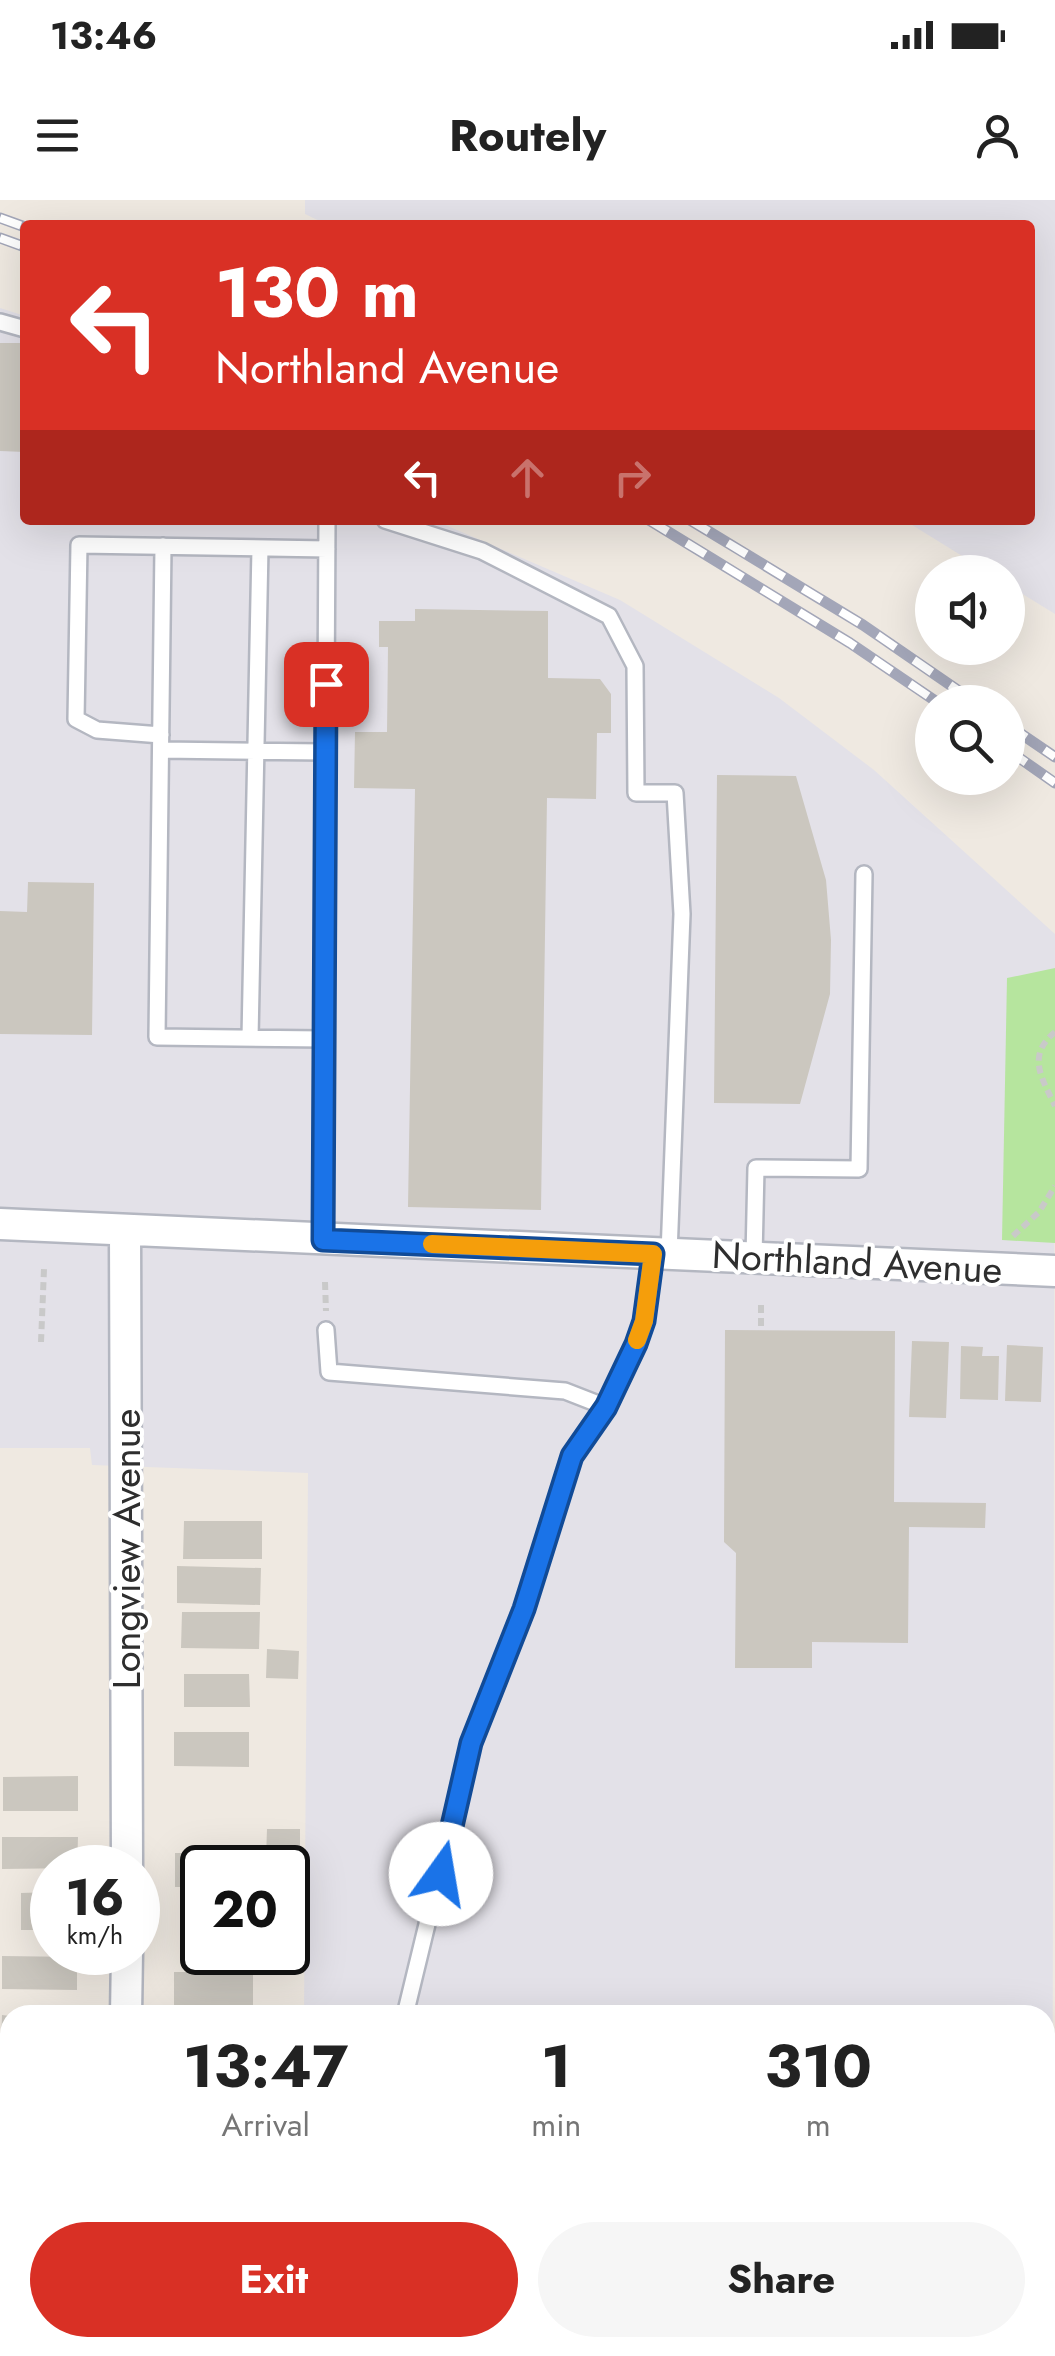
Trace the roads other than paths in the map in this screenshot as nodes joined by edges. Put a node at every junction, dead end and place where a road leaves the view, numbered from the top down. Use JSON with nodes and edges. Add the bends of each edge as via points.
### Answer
{"nodes":[{"id":1,"x":327,"y":525,"type":"edge"},
{"id":2,"x":401,"y":525,"type":"edge"},
{"id":3,"x":163,"y":546,"type":"junction"},
{"id":4,"x":260,"y":548,"type":"junction"},
{"id":5,"x":327,"y":549,"type":"junction"},
{"id":6,"x":161,"y":743,"type":"junction"},
{"id":7,"x":256,"y":751,"type":"junction"},
{"id":8,"x":326,"y":752,"type":"junction"},
{"id":9,"x":864,"y":874,"type":"dead end"},
{"id":10,"x":250,"y":1038,"type":"junction"},
{"id":11,"x":324,"y":1039,"type":"junction"},
{"id":12,"x":0,"y":1224,"type":"edge"},
{"id":13,"x":125,"y":1230,"type":"junction"},
{"id":14,"x":323,"y":1240,"type":"junction"},
{"id":15,"x":661,"y":1254,"type":"junction"},
{"id":16,"x":754,"y":1257,"type":"junction"},
{"id":17,"x":1055,"y":1271,"type":"edge"},
{"id":18,"x":326,"y":1330,"type":"dead end"},
{"id":19,"x":606,"y":1407,"type":"junction"},
{"id":20,"x":127,"y":1845,"type":"edge"},
{"id":21,"x":127,"y":1975,"type":"edge"},
{"id":22,"x":126,"y":2005,"type":"edge"},
{"id":23,"x":407,"y":2005,"type":"edge"}],
"edges":[{"from":1,"to":5,"type":"lane"},
{"from":2,"to":15,"type":"lane","via":[[482,551],[610,616],[635,666],[636,793],[675,793],[682,914]]},
{"from":3,"to":4,"type":"lane"},
{"from":3,"to":6,"type":"lane"},
{"from":3,"to":6,"type":"lane","via":[[80,544],[76,719]]},
{"from":4,"to":5,"type":"lane"},
{"from":4,"to":7,"type":"lane"},
{"from":5,"to":8,"type":"lane"},
{"from":6,"to":7,"type":"lane"},
{"from":6,"to":10,"type":"lane","via":[[157,1037]]},
{"from":7,"to":8,"type":"lane"},
{"from":7,"to":10,"type":"lane"},
{"from":8,"to":11,"type":"lane"},
{"from":9,"to":16,"type":"lane","via":[[858,1170],[756,1168]]},
{"from":10,"to":11,"type":"lane"},
{"from":11,"to":14,"type":"lane"},
{"from":12,"to":13,"type":"street","name":"Northland Avenue"},
{"from":13,"to":14,"type":"street","name":"Northland Avenue"},
{"from":13,"to":20,"type":"street","name":"Longview Avenue"},
{"from":14,"to":15,"type":"street","name":"Northland Avenue"},
{"from":15,"to":16,"type":"street","name":"Northland Avenue"},
{"from":15,"to":19,"type":"lane","via":[[644,1321]]},
{"from":16,"to":17,"type":"street","name":"Northland Avenue"},
{"from":18,"to":19,"type":"lane","via":[[328,1372],[566,1391]]},
{"from":19,"to":23,"type":"lane","via":[[572,1456],[524,1609],[471,1743]]},
{"from":21,"to":22,"type":"street"}]}
